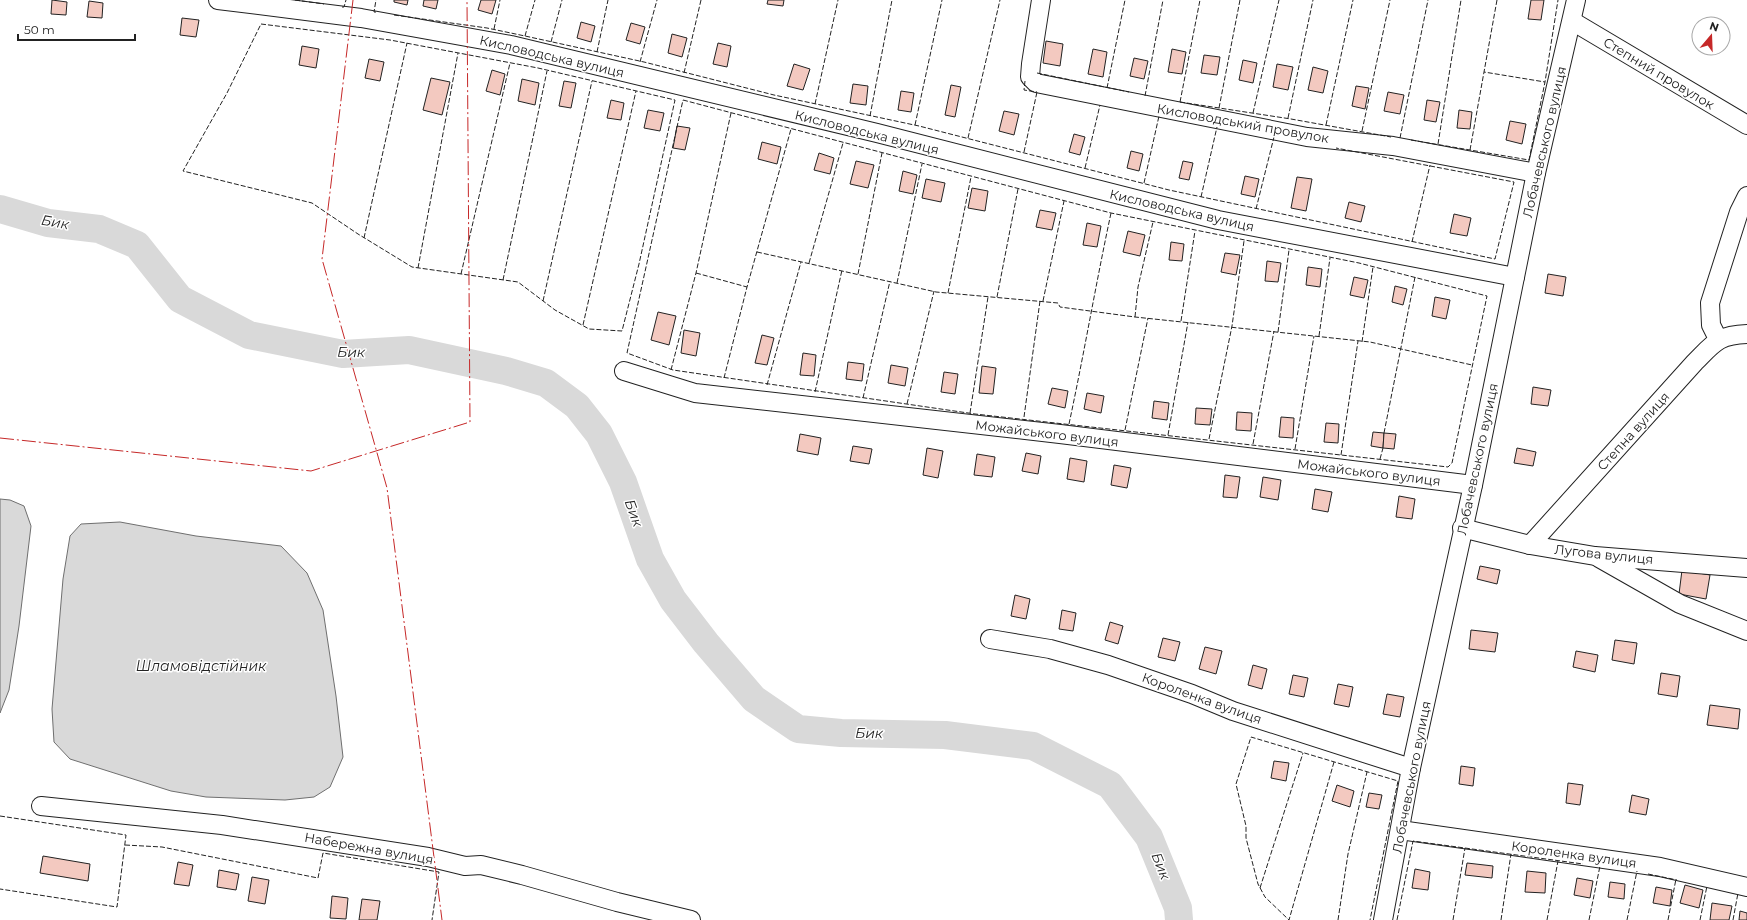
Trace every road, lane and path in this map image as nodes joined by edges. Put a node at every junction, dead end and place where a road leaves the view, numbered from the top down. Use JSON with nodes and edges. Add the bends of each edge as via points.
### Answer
{"nodes":[{"id":1,"x":218,"y":0,"type":"edge"},
{"id":2,"x":1041,"y":0,"type":"edge"},
{"id":3,"x":1576,"y":0,"type":"edge"},
{"id":4,"x":1572,"y":21,"type":"junction"},
{"id":5,"x":1747,"y":125,"type":"edge"},
{"id":6,"x":1536,"y":173,"type":"junction"},
{"id":7,"x":1747,"y":196,"type":"edge"},
{"id":8,"x":1515,"y":277,"type":"junction"},
{"id":9,"x":1747,"y":334,"type":"edge"},
{"id":10,"x":1718,"y":339,"type":"junction"},
{"id":11,"x":624,"y":371,"type":"dead end"},
{"id":12,"x":1473,"y":484,"type":"junction"},
{"id":13,"x":1462,"y":528,"type":"junction"},
{"id":14,"x":1530,"y":545,"type":"junction"},
{"id":15,"x":1595,"y":556,"type":"junction"},
{"id":16,"x":1747,"y":568,"type":"edge"},
{"id":17,"x":1747,"y":631,"type":"edge"},
{"id":18,"x":990,"y":639,"type":"dead end"},
{"id":19,"x":1411,"y":768,"type":"junction"},
{"id":20,"x":41,"y":806,"type":"dead end"},
{"id":21,"x":1400,"y":830,"type":"junction"},
{"id":22,"x":1747,"y":887,"type":"edge"},
{"id":23,"x":691,"y":920,"type":"edge"},
{"id":24,"x":1383,"y":920,"type":"edge"}],
"edges":[{"from":1,"to":8,"type":"street","name":"Кисловодська вулиця","via":[[361,18],[511,45],[877,133],[1218,220]]},
{"from":2,"to":6,"type":"street","name":"Кисловодський провулок","via":[[1030,77],[1036,83],[1307,137],[1394,146]]},
{"from":3,"to":4,"type":"street","name":"Лобачевського вулиця"},
{"from":4,"to":5,"type":"street","name":"Степний провулок"},
{"from":4,"to":6,"type":"street","name":"Лобачевського вулиця"},
{"from":6,"to":8,"type":"street","name":"Лобачевського вулиця"},
{"from":7,"to":10,"type":"street","via":[[1739,212],[1710,303],[1711,325]]},
{"from":8,"to":12,"type":"street","name":"Лобачевського вулиця"},
{"from":9,"to":10,"type":"street","via":[[1734,334]]},
{"from":10,"to":14,"type":"street","name":"Степна вулиця"},
{"from":11,"to":12,"type":"street","name":"Можайського вулиця","via":[[702,394]]},
{"from":12,"to":13,"type":"street","name":"Лобачевського вулиця"},
{"from":13,"to":14,"type":"street","name":"Лугова вулиця"},
{"from":13,"to":19,"type":"street","name":"Лобачевського вулиця"},
{"from":14,"to":15,"type":"street","name":"Лугова вулиця"},
{"from":15,"to":16,"type":"street","name":"Лугова вулиця"},
{"from":15,"to":17,"type":"street","via":[[1680,604]]},
{"from":18,"to":19,"type":"street","name":"Короленка вулиця","via":[[1050,650],[1108,665],[1233,711]]},
{"from":19,"to":21,"type":"street","name":"Лобачевського вулиця"},
{"from":20,"to":23,"type":"street","name":"Набережна вулиця","via":[[222,825],[421,856],[465,866],[481,865]]},
{"from":21,"to":22,"type":"street","name":"Короленка вулиця","via":[[1660,867]]},
{"from":21,"to":24,"type":"street","name":"Лобачевського вулиця"}]}
